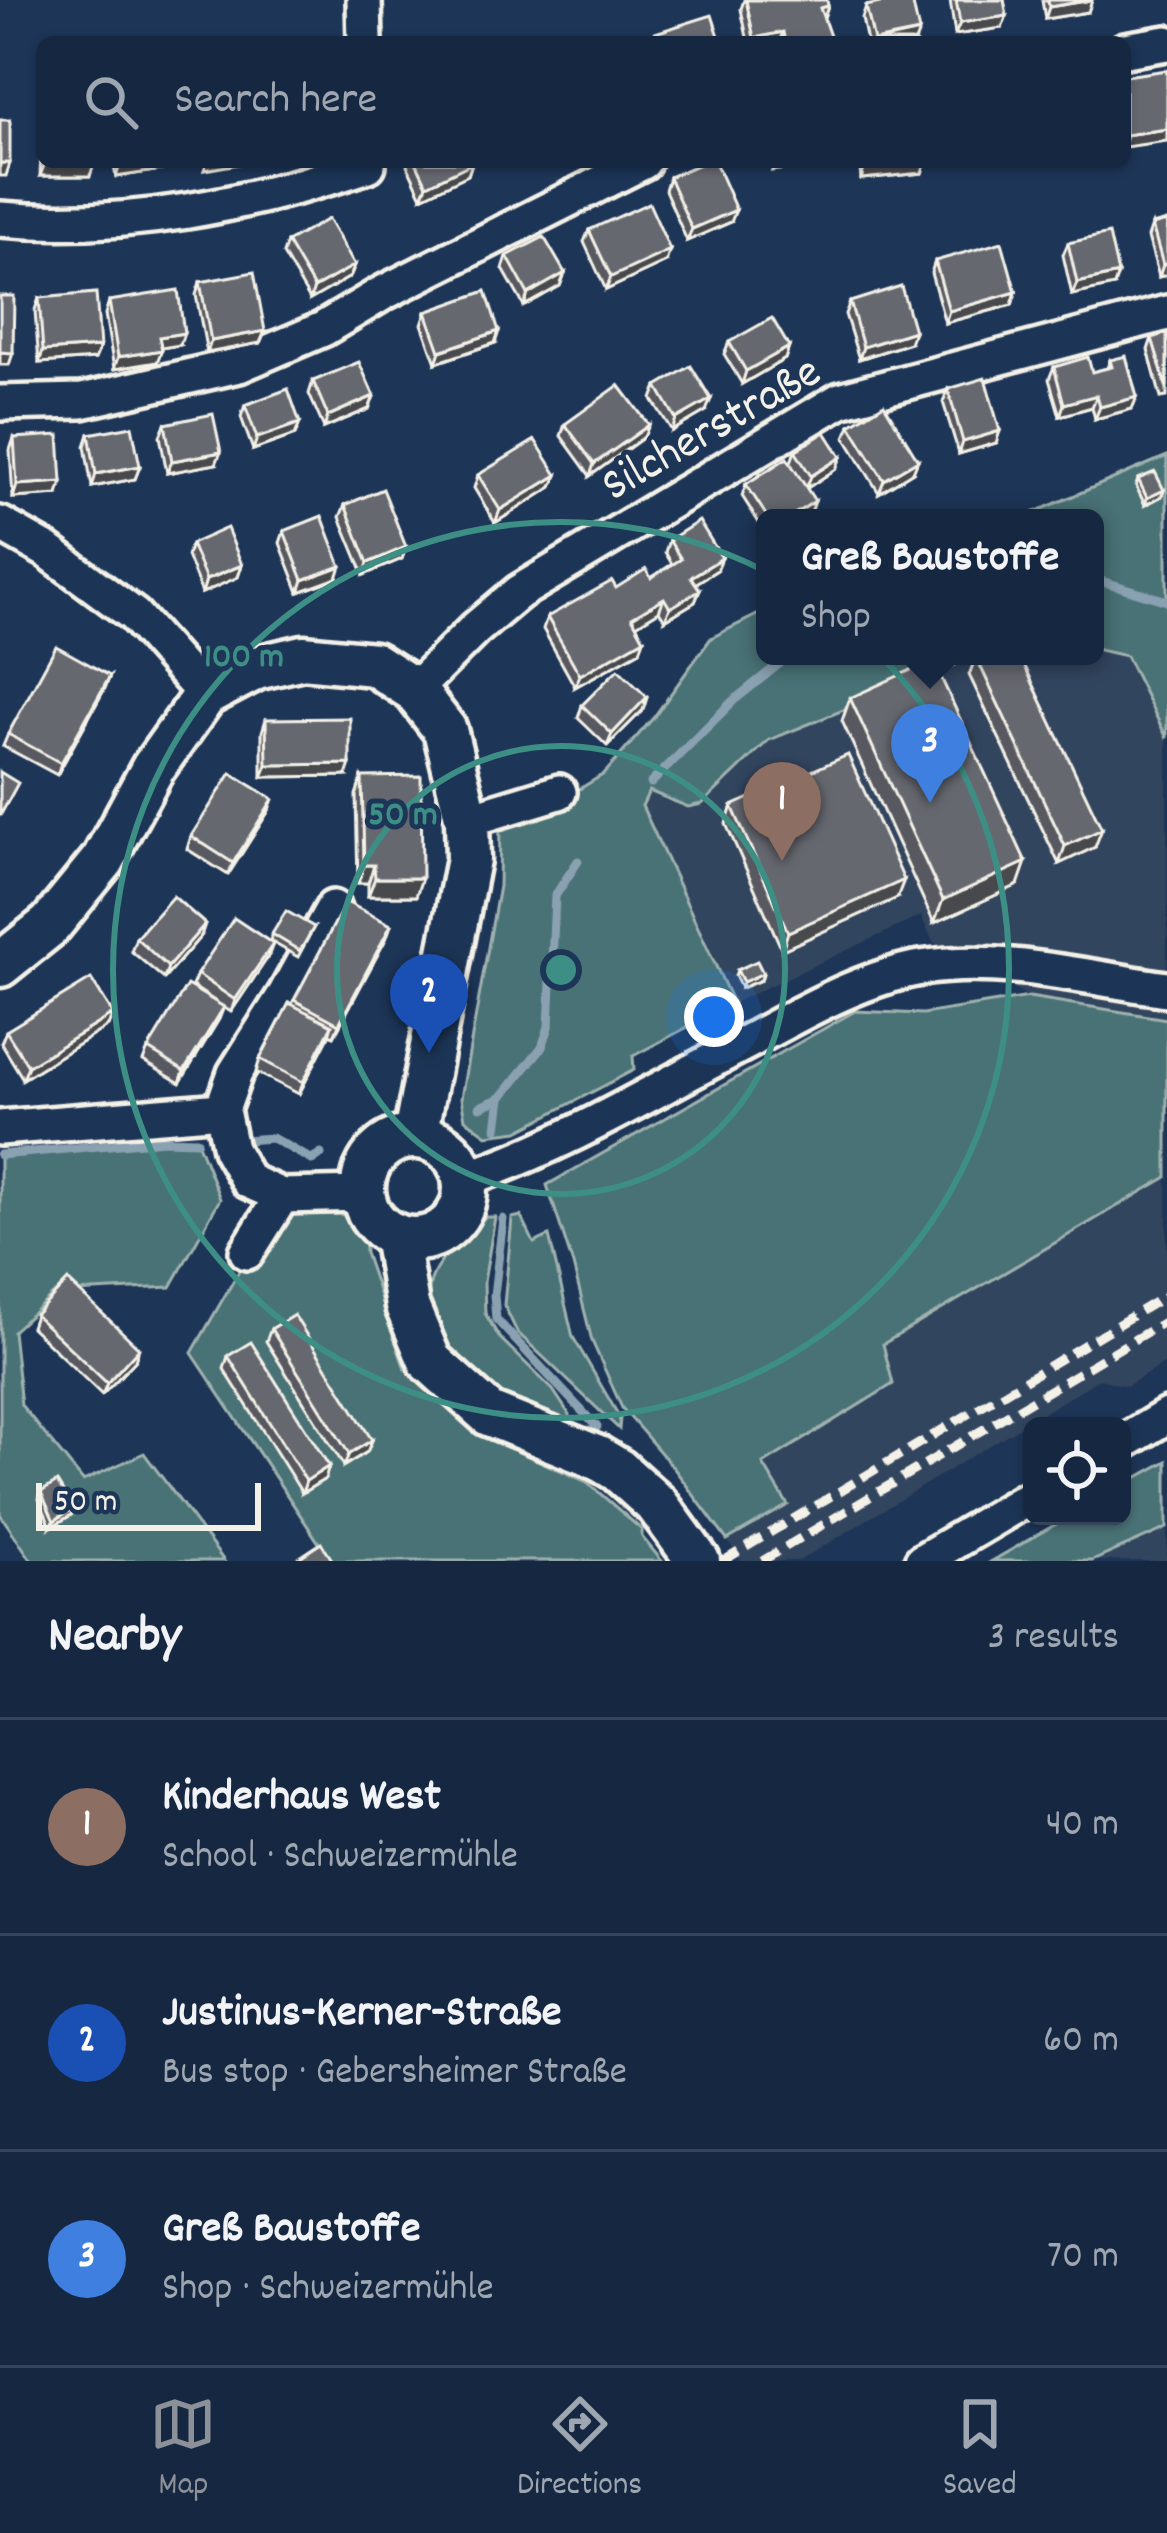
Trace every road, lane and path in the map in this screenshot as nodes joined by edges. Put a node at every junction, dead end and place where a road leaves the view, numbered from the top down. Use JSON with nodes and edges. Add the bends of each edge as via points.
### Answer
{"nodes":[{"id":1,"x":364,"y":0,"type":"edge"},
{"id":2,"x":365,"y":36,"type":"edge"},
{"id":3,"x":1167,"y":43,"type":"edge"},
{"id":4,"x":1131,"y":49,"type":"edge"},
{"id":5,"x":359,"y":168,"type":"edge"},
{"id":6,"x":631,"y":168,"type":"edge"},
{"id":7,"x":0,"y":219,"type":"edge"},
{"id":8,"x":1167,"y":313,"type":"edge"},
{"id":9,"x":0,"y":403,"type":"edge"},
{"id":10,"x":0,"y":524,"type":"edge"},
{"id":11,"x":414,"y":690,"type":"junction"},
{"id":12,"x":205,"y":695,"type":"junction"},
{"id":13,"x":559,"y":792,"type":"dead end"},
{"id":14,"x":467,"y":820,"type":"junction"},
{"id":15,"x":332,"y":908,"type":"dead end"},
{"id":16,"x":0,"y":965,"type":"edge"},
{"id":17,"x":1167,"y":988,"type":"edge"},
{"id":18,"x":222,"y":1110,"type":"junction"},
{"id":19,"x":0,"y":1128,"type":"edge"},
{"id":20,"x":415,"y":1136,"type":"junction"},
{"id":21,"x":465,"y":1179,"type":"junction"},
{"id":22,"x":363,"y":1193,"type":"junction"},
{"id":23,"x":282,"y":1196,"type":"junction"},
{"id":24,"x":411,"y":1236,"type":"junction"},
{"id":25,"x":247,"y":1252,"type":"dead end"},
{"id":26,"x":1167,"y":1416,"type":"edge"},
{"id":27,"x":1131,"y":1438,"type":"edge"},
{"id":28,"x":1023,"y":1501,"type":"edge"},
{"id":29,"x":698,"y":1561,"type":"edge"},
{"id":30,"x":922,"y":1561,"type":"edge"}],
"edges":[{"from":1,"to":2,"type":"street"},
{"from":3,"to":4,"type":"street"},
{"from":5,"to":7,"type":"street","via":[[216,208],[135,220]]},
{"from":6,"to":9,"type":"street","via":[[239,365],[82,400]]},
{"from":8,"to":11,"type":"street","name":"Silcherstraße","via":[[840,400],[519,592]]},
{"from":10,"to":12,"type":"street","via":[[134,615]]},
{"from":11,"to":12,"type":"main road","via":[[374,664],[303,658],[256,668]]},
{"from":11,"to":14,"type":"main road","via":[[445,730]]},
{"from":12,"to":16,"type":"main road","via":[[153,768],[104,860],[50,925]]},
{"from":13,"to":14,"type":"street"},
{"from":14,"to":20,"type":"main road","via":[[468,859]]},
{"from":15,"to":18,"type":"street","via":[[235,1073]]},
{"from":17,"to":21,"type":"street","via":[[1026,968],[919,968],[811,1009],[526,1159]]},
{"from":18,"to":19,"type":"street"},
{"from":18,"to":23,"type":"street","via":[[248,1181]]},
{"from":20,"to":21,"type":"main road","via":[[448,1149]]},
{"from":20,"to":22,"type":"main road","via":[[371,1160]]},
{"from":21,"to":24,"type":"main road","via":[[453,1222]]},
{"from":22,"to":23,"type":"street"},
{"from":22,"to":24,"type":"main road","via":[[373,1219]]},
{"from":23,"to":25,"type":"street"},
{"from":24,"to":29,"type":"main road","via":[[407,1306],[430,1361],[489,1414],[618,1470],[658,1506]]},
{"from":26,"to":27,"type":"street"},
{"from":28,"to":30,"type":"street"}]}
